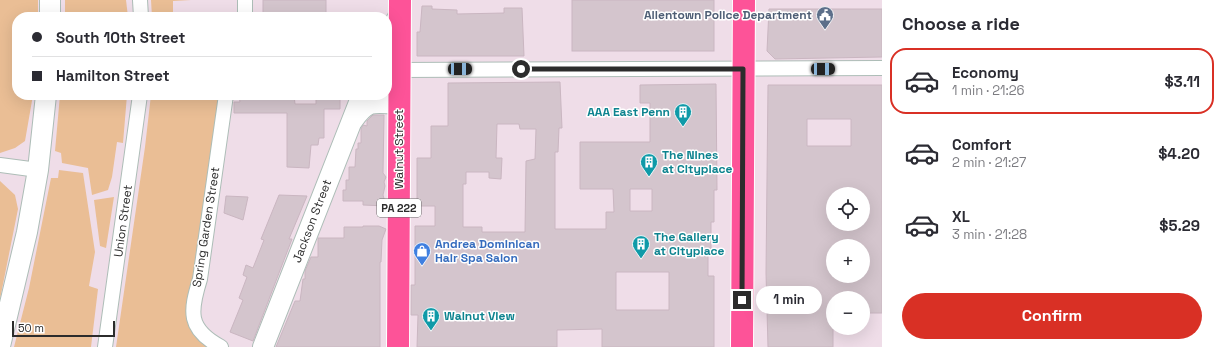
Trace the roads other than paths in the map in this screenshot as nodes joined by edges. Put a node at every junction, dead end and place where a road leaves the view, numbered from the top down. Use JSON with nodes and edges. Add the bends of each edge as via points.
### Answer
{"nodes":[{"id":1,"x":50,"y":0,"type":"edge"},
{"id":2,"x":140,"y":0,"type":"edge"},
{"id":3,"x":245,"y":0,"type":"edge"},
{"id":4,"x":400,"y":0,"type":"edge"},
{"id":5,"x":744,"y":0,"type":"edge"},
{"id":6,"x":50,"y":12,"type":"edge"},
{"id":7,"x":141,"y":12,"type":"edge"},
{"id":8,"x":245,"y":12,"type":"edge"},
{"id":9,"x":392,"y":23,"type":"edge"},
{"id":10,"x":882,"y":68,"type":"edge"},
{"id":11,"x":393,"y":69,"type":"edge"},
{"id":12,"x":743,"y":69,"type":"junction"},
{"id":13,"x":45,"y":100,"type":"edge"},
{"id":14,"x":139,"y":100,"type":"edge"},
{"id":15,"x":225,"y":100,"type":"edge"},
{"id":16,"x":360,"y":100,"type":"edge"},
{"id":17,"x":399,"y":104,"type":"junction"},
{"id":18,"x":351,"y":123,"type":"junction"},
{"id":19,"x":0,"y":165,"type":"edge"},
{"id":20,"x":38,"y":170,"type":"junction"},
{"id":21,"x":0,"y":346,"type":"edge"},
{"id":22,"x":105,"y":347,"type":"edge"},
{"id":23,"x":221,"y":347,"type":"edge"},
{"id":24,"x":263,"y":347,"type":"edge"},
{"id":25,"x":398,"y":347,"type":"edge"},
{"id":26,"x":742,"y":347,"type":"edge"}],
"edges":[{"from":1,"to":6,"type":"street"},
{"from":2,"to":7,"type":"street"},
{"from":3,"to":8,"type":"street"},
{"from":4,"to":9,"type":"street"},
{"from":4,"to":11,"type":"main road","name":"Walnut Street","number":"PA 222"},
{"from":5,"to":12,"type":"main road"},
{"from":10,"to":12,"type":"street"},
{"from":11,"to":12,"type":"street"},
{"from":11,"to":17,"type":"main road","name":"Walnut Street","number":"PA 222"},
{"from":12,"to":26,"type":"main road"},
{"from":13,"to":20,"type":"street"},
{"from":14,"to":22,"type":"street","name":"Union Street"},
{"from":15,"to":23,"type":"street","name":"Spring Garden Street","via":[[200,279],[192,312],[200,332]]},
{"from":16,"to":18,"type":"street","name":"Jackson Street"},
{"from":17,"to":18,"type":"street","via":[[369,103]]},
{"from":17,"to":25,"type":"main road","name":"Walnut Street","number":"PA 222"},
{"from":18,"to":24,"type":"street","name":"Jackson Street"},
{"from":19,"to":20,"type":"street"},
{"from":20,"to":21,"type":"street","via":[[27,232]]}]}
